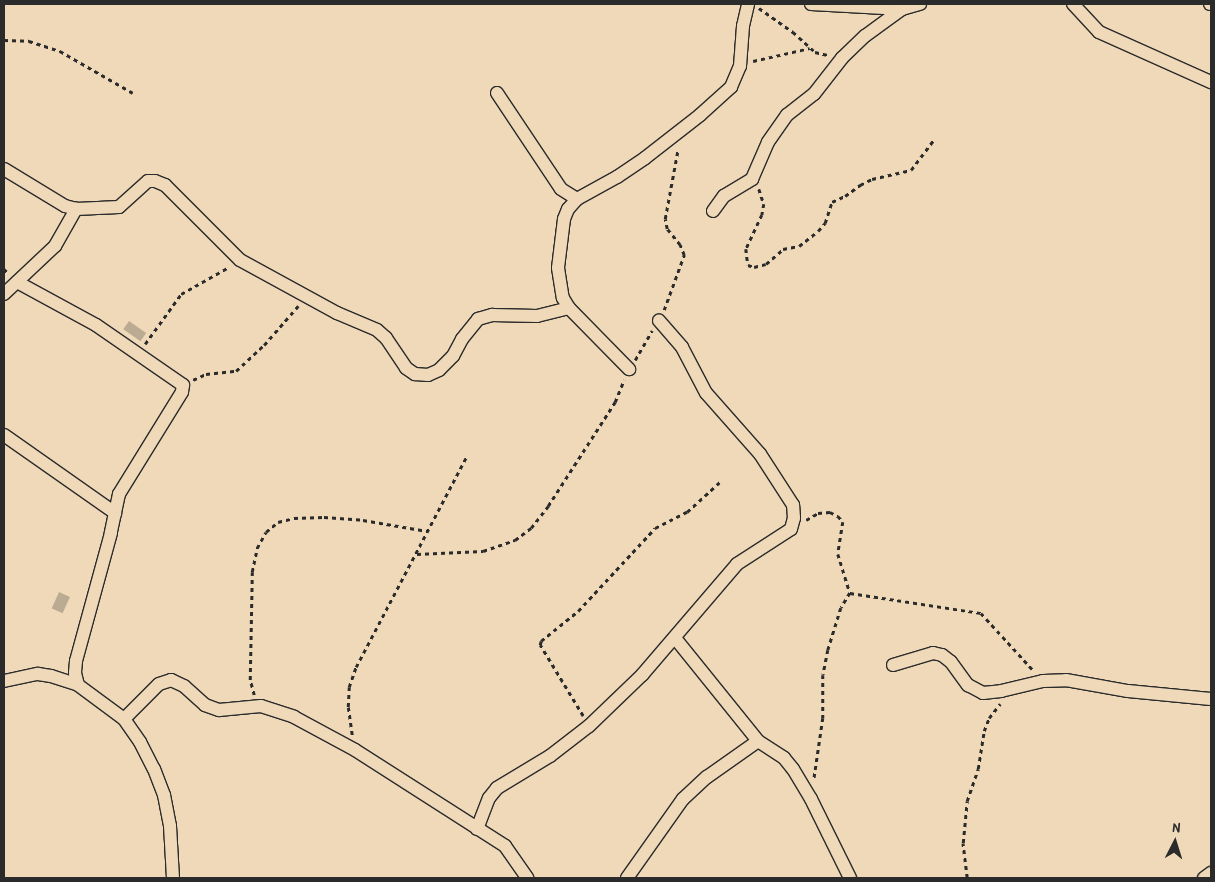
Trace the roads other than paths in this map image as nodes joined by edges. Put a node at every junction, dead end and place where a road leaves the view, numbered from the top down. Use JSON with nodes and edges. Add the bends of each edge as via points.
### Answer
{"nodes":[{"id":1,"x":748,"y":4,"type":"edge"},
{"id":2,"x":811,"y":4,"type":"edge"},
{"id":3,"x":920,"y":4,"type":"edge"},
{"id":4,"x":1073,"y":4,"type":"edge"},
{"id":5,"x":902,"y":9,"type":"junction"},
{"id":6,"x":1211,"y":82,"type":"edge"},
{"id":7,"x":497,"y":93,"type":"dead end"},
{"id":8,"x":4,"y":169,"type":"edge"},
{"id":9,"x":577,"y":199,"type":"junction"},
{"id":10,"x":76,"y":209,"type":"junction"},
{"id":11,"x":713,"y":210,"type":"dead end"},
{"id":12,"x":17,"y":282,"type":"junction"},
{"id":13,"x":4,"y":294,"type":"edge"},
{"id":14,"x":569,"y":308,"type":"junction"},
{"id":15,"x":659,"y":321,"type":"road end"},
{"id":16,"x":629,"y":369,"type":"road end"},
{"id":17,"x":4,"y":434,"type":"edge"},
{"id":18,"x":115,"y":513,"type":"junction"},
{"id":19,"x":675,"y":638,"type":"junction"},
{"id":20,"x":893,"y":665,"type":"dead end"},
{"id":21,"x":4,"y":681,"type":"edge"},
{"id":22,"x":78,"y":685,"type":"junction"},
{"id":23,"x":1211,"y":699,"type":"edge"},
{"id":24,"x":124,"y":719,"type":"junction"},
{"id":25,"x":758,"y":741,"type":"junction"},
{"id":26,"x":477,"y":829,"type":"junction"},
{"id":27,"x":1211,"y":873,"type":"edge"},
{"id":28,"x":173,"y":878,"type":"edge"},
{"id":29,"x":527,"y":878,"type":"edge"},
{"id":30,"x":627,"y":878,"type":"edge"},
{"id":31,"x":850,"y":878,"type":"edge"},
{"id":32,"x":1204,"y":878,"type":"edge"}],
"edges":[{"from":1,"to":9,"type":"street","via":[[740,66],[731,87],[617,177]]},
{"from":2,"to":5,"type":"street"},
{"from":3,"to":5,"type":"street"},
{"from":4,"to":6,"type":"street","via":[[1099,32]]},
{"from":5,"to":11,"type":"street","via":[[865,36],[842,58],[814,94],[787,115],[760,157],[752,179],[724,196]]},
{"from":7,"to":9,"type":"street","via":[[561,189]]},
{"from":8,"to":10,"type":"street","via":[[65,206]]},
{"from":9,"to":14,"type":"street","via":[[564,219],[558,268],[563,298]]},
{"from":10,"to":12,"type":"street","via":[[55,246]]},
{"from":10,"to":14,"type":"street","via":[[119,207],[148,181],[155,181],[174,193],[240,260],[377,330],[406,368],[415,374],[428,375],[439,370],[453,356],[478,319],[492,315],[537,316]]},
{"from":12,"to":13,"type":"street"},
{"from":12,"to":18,"type":"street","via":[[96,325],[183,385],[182,392],[119,494]]},
{"from":14,"to":16,"type":"street"},
{"from":15,"to":19,"type":"street","via":[[682,346],[706,393],[760,454],[793,505],[794,518],[791,529],[737,564]]},
{"from":17,"to":18,"type":"street"},
{"from":18,"to":22,"type":"street","via":[[76,661],[74,673]]},
{"from":19,"to":25,"type":"street"},
{"from":19,"to":26,"type":"street","via":[[642,676],[589,726],[550,756],[497,788],[489,798]]},
{"from":20,"to":23,"type":"street","via":[[935,653],[951,662],[968,685],[978,692],[987,693],[1043,681],[1078,680],[1128,691]]},
{"from":21,"to":22,"type":"street","via":[[38,674]]},
{"from":22,"to":24,"type":"street"},
{"from":24,"to":26,"type":"street","via":[[159,684],[171,680],[184,686],[205,705],[219,710],[262,706],[294,717],[355,750]]},
{"from":24,"to":28,"type":"street","via":[[151,762],[164,795],[170,826]]},
{"from":25,"to":30,"type":"street","via":[[707,777],[683,799]]},
{"from":25,"to":31,"type":"street","via":[[784,758],[793,769]]},
{"from":26,"to":29,"type":"street","via":[[504,846]]},
{"from":27,"to":32,"type":"street"}]}
